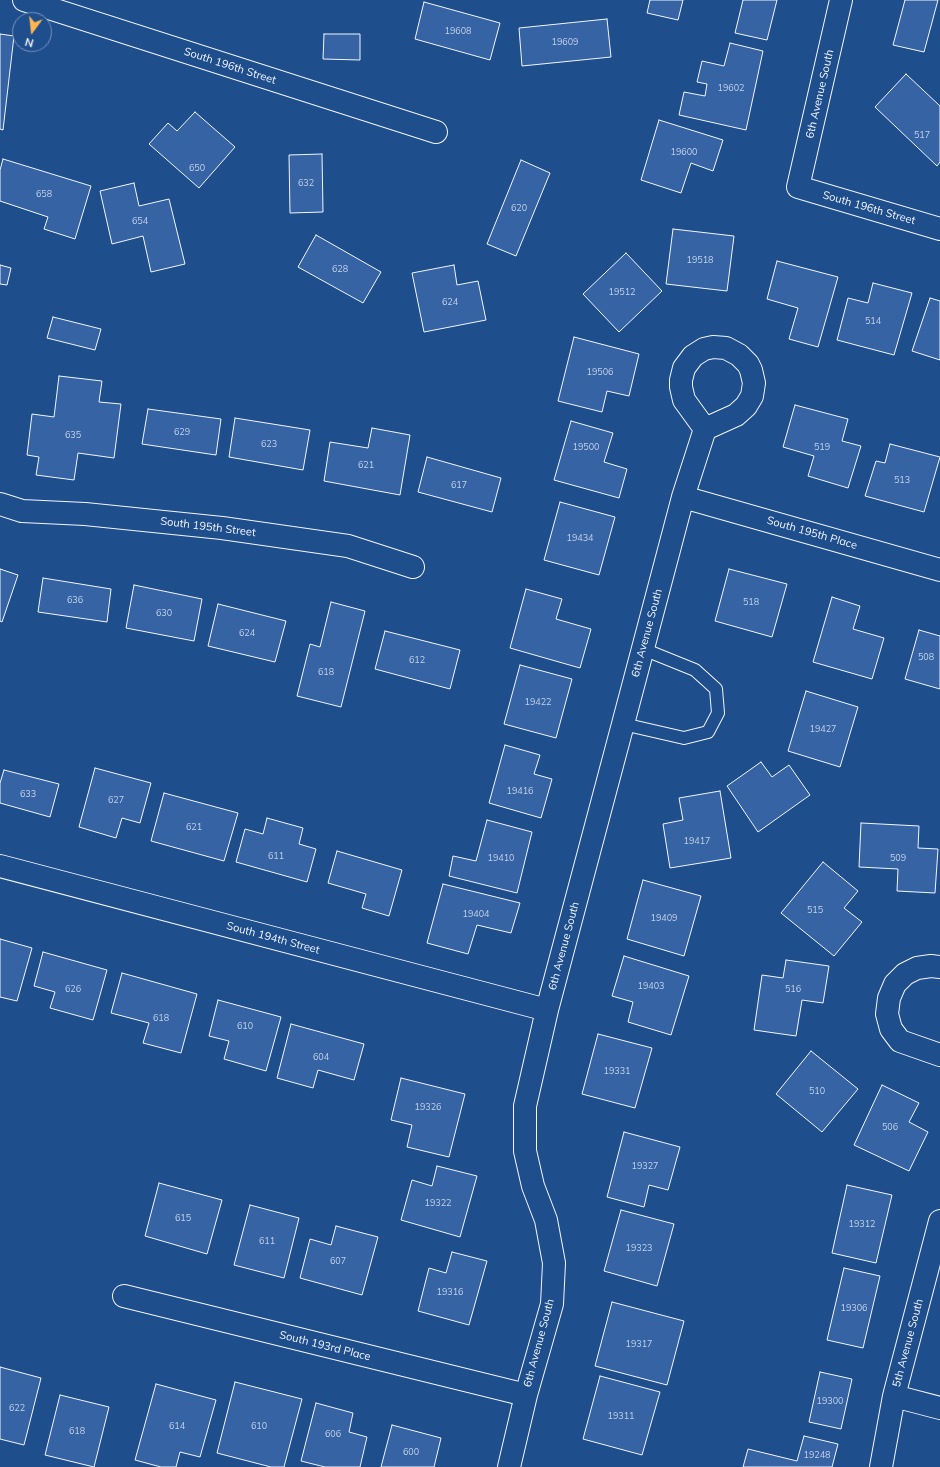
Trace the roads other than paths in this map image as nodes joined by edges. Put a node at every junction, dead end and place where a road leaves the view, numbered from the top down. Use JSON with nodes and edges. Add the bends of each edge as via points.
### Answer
{"nodes":[{"id":1,"x":24,"y":0,"type":"edge"},
{"id":2,"x":841,"y":0,"type":"edge"},
{"id":3,"x":436,"y":132,"type":"dead end"},
{"id":4,"x":798,"y":187,"type":"joint"},
{"id":5,"x":940,"y":229,"type":"edge"},
{"id":6,"x":705,"y":429,"type":"dead end"},
{"id":7,"x":683,"y":497,"type":"junction"},
{"id":8,"x":0,"y":504,"type":"edge"},
{"id":9,"x":413,"y":567,"type":"dead end"},
{"id":10,"x":940,"y":570,"type":"edge"},
{"id":11,"x":643,"y":649,"type":"junction"},
{"id":12,"x":623,"y":724,"type":"junction"},
{"id":13,"x":0,"y":866,"type":"edge"},
{"id":14,"x":940,"y":967,"type":"edge"},
{"id":15,"x":547,"y":1010,"type":"junction"},
{"id":16,"x":940,"y":1055,"type":"edge"},
{"id":17,"x":940,"y":1221,"type":"edge"},
{"id":18,"x":124,"y":1296,"type":"dead end"},
{"id":19,"x":526,"y":1396,"type":"junction"},
{"id":20,"x":894,"y":1396,"type":"junction"},
{"id":21,"x":940,"y":1408,"type":"edge"},
{"id":22,"x":509,"y":1467,"type":"edge"},
{"id":23,"x":881,"y":1467,"type":"edge"}],
"edges":[{"from":1,"to":3,"type":"street","name":"South 196th Street"},
{"from":2,"to":4,"type":"street","name":"6th Avenue South"},
{"from":4,"to":5,"type":"street","name":"South 196th Street"},
{"from":6,"to":7,"type":"street","name":"6th Avenue South"},
{"from":7,"to":10,"type":"street","name":"South 195th Place"},
{"from":7,"to":11,"type":"street","name":"6th Avenue South"},
{"from":8,"to":9,"type":"street","name":"South 195th Street","via":[[22,512],[85,514],[222,528],[348,546]]},
{"from":11,"to":12,"type":"street","name":"6th Avenue South"},
{"from":11,"to":12,"type":"lane","via":[[696,670],[716,689],[718,713],[708,732],[684,738]]},
{"from":12,"to":15,"type":"street","name":"6th Avenue South"},
{"from":13,"to":15,"type":"street","name":"South 194th Street"},
{"from":14,"to":16,"type":"street","via":[[917,968],[905,974],[895,984],[889,998],[887,1014],[891,1029],[900,1041]]},
{"from":15,"to":19,"type":"street","name":"6th Avenue South","via":[[525,1106],[525,1151],[533,1186],[546,1220],[554,1263],[552,1304]]},
{"from":17,"to":20,"type":"street","name":"5th Avenue South"},
{"from":18,"to":19,"type":"street","name":"South 193rd Place"},
{"from":19,"to":22,"type":"street","name":"6th Avenue South"},
{"from":20,"to":21,"type":"street"},
{"from":20,"to":23,"type":"street","name":"5th Avenue South"}]}
